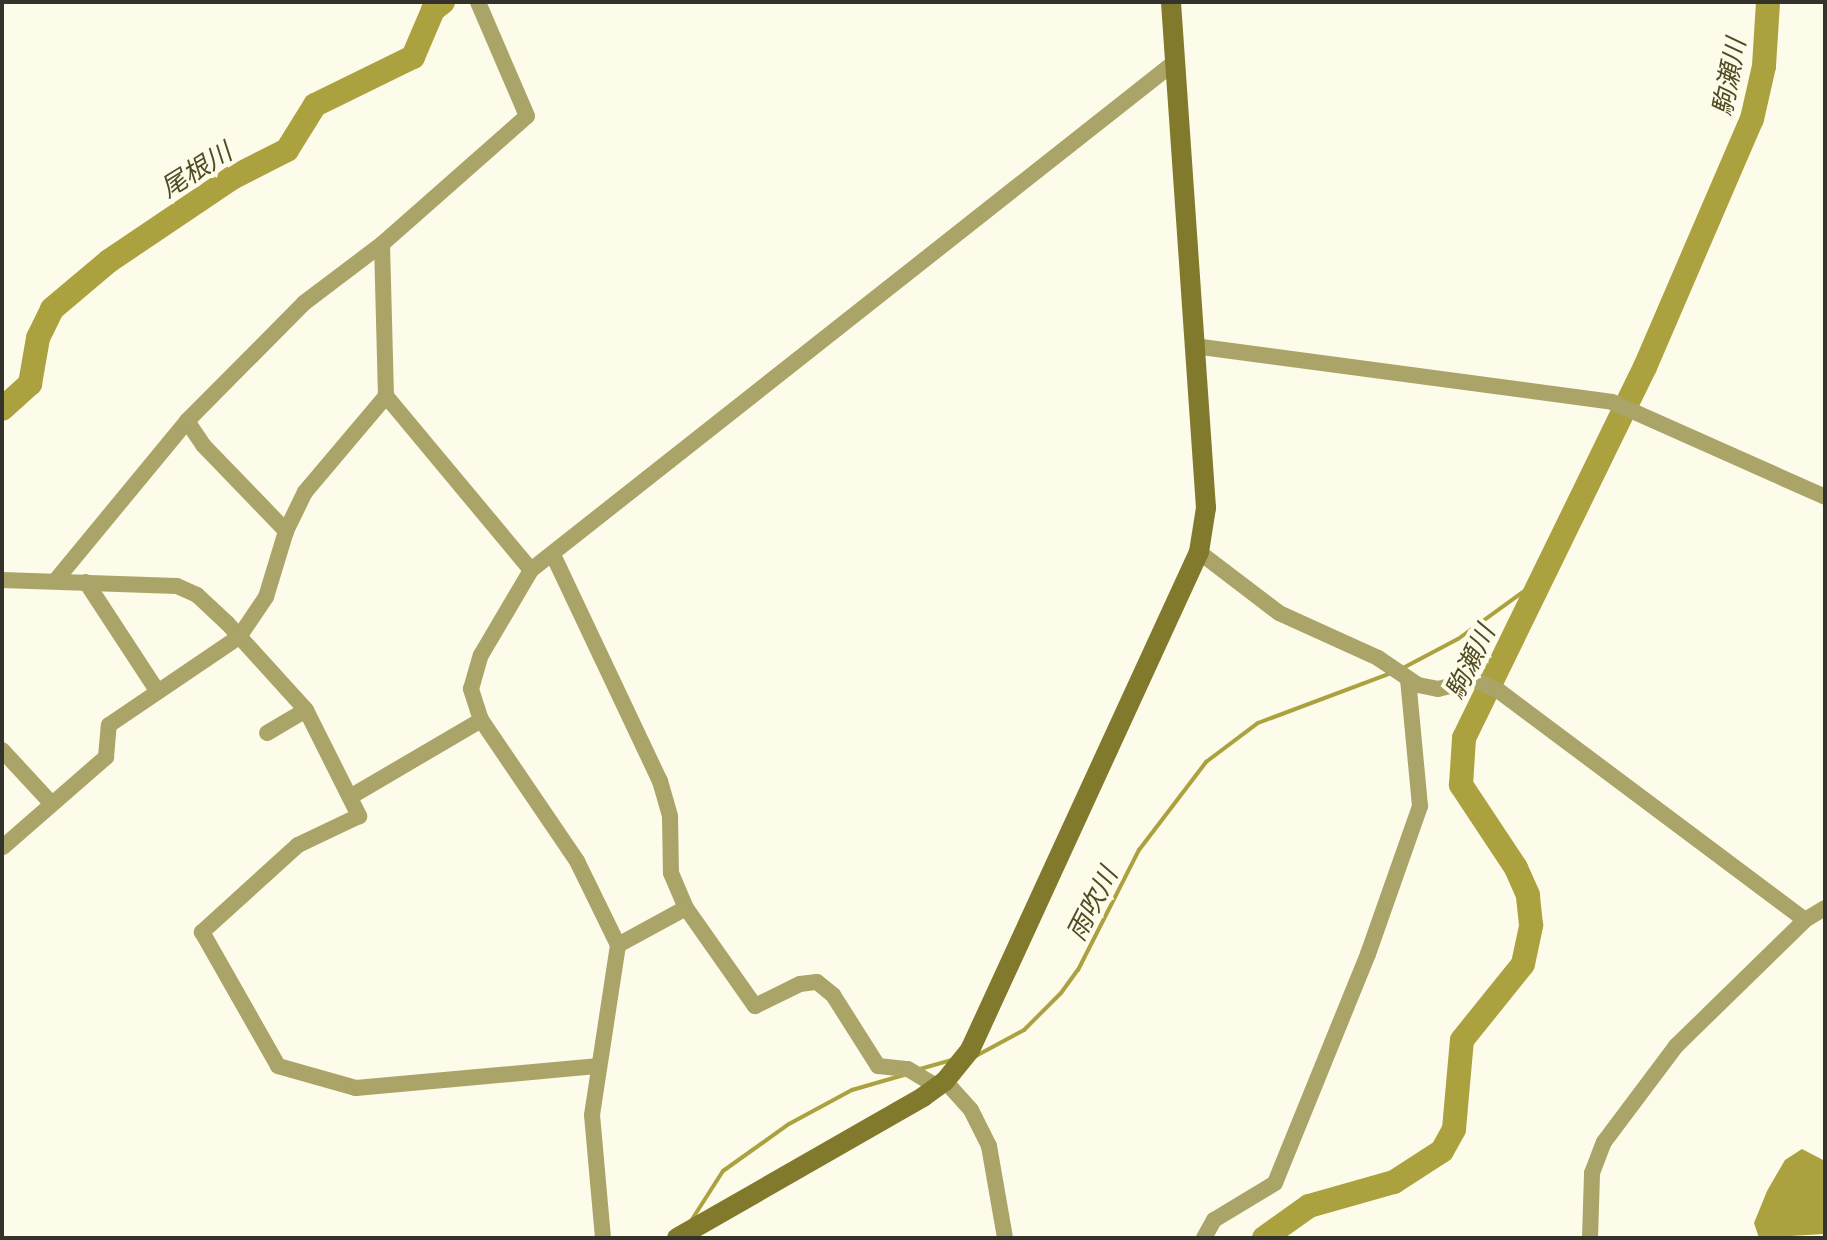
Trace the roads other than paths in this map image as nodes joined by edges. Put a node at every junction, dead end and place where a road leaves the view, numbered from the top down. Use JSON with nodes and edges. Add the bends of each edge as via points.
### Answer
{"nodes":[{"id":1,"x":478,"y":2,"type":"edge"},
{"id":2,"x":1171,"y":2,"type":"edge"},
{"id":3,"x":1175,"y":62,"type":"junction"},
{"id":4,"x":382,"y":244,"type":"junction"},
{"id":5,"x":1194,"y":346,"type":"junction"},
{"id":6,"x":386,"y":396,"type":"junction"},
{"id":7,"x":187,"y":421,"type":"junction"},
{"id":8,"x":1825,"y":497,"type":"edge"},
{"id":9,"x":286,"y":531,"type":"junction"},
{"id":10,"x":1199,"y":552,"type":"junction"},
{"id":11,"x":554,"y":557,"type":"junction"},
{"id":12,"x":531,"y":570,"type":"junction"},
{"id":13,"x":2,"y":580,"type":"edge"},
{"id":14,"x":56,"y":580,"type":"junction"},
{"id":15,"x":86,"y":582,"type":"junction"},
{"id":16,"x":239,"y":637,"type":"junction"},
{"id":17,"x":1402,"y":673,"type":"junction"},
{"id":18,"x":158,"y":692,"type":"junction"},
{"id":19,"x":306,"y":710,"type":"junction"},
{"id":20,"x":481,"y":720,"type":"junction"},
{"id":21,"x":267,"y":733,"type":"dead end"},
{"id":22,"x":2,"y":750,"type":"edge"},
{"id":23,"x":350,"y":797,"type":"junction"},
{"id":24,"x":51,"y":803,"type":"junction"},
{"id":25,"x":3,"y":847,"type":"edge"},
{"id":26,"x":686,"y":908,"type":"junction"},
{"id":27,"x":1825,"y":908,"type":"edge"},
{"id":28,"x":1805,"y":920,"type":"junction"},
{"id":29,"x":618,"y":945,"type":"junction"},
{"id":30,"x":599,"y":1066,"type":"junction"},
{"id":31,"x":941,"y":1080,"type":"junction"},
{"id":32,"x":683,"y":1235,"type":"edge"},
{"id":33,"x":603,"y":1238,"type":"edge"},
{"id":34,"x":1005,"y":1238,"type":"edge"},
{"id":35,"x":1204,"y":1238,"type":"edge"},
{"id":36,"x":1590,"y":1238,"type":"edge"}],
"edges":[{"from":1,"to":4,"type":"street","via":[[527,116]]},
{"from":2,"to":3,"type":"street"},
{"from":3,"to":5,"type":"street"},
{"from":3,"to":11,"type":"street"},
{"from":4,"to":6,"type":"street"},
{"from":4,"to":7,"type":"street","via":[[304,303]]},
{"from":5,"to":8,"type":"street","via":[[1612,402]]},
{"from":5,"to":10,"type":"street","via":[[1206,508]]},
{"from":6,"to":9,"type":"street","via":[[325,465]]},
{"from":6,"to":12,"type":"street"},
{"from":7,"to":9,"type":"street","via":[[203,445]]},
{"from":7,"to":14,"type":"street"},
{"from":9,"to":16,"type":"street","via":[[266,597]]},
{"from":10,"to":17,"type":"street","via":[[1279,613]]},
{"from":10,"to":31,"type":"street","via":[[970,1050]]},
{"from":11,"to":12,"type":"street"},
{"from":11,"to":26,"type":"street","via":[[660,781],[670,817],[671,873]]},
{"from":12,"to":20,"type":"street","via":[[474,672],[471,689]]},
{"from":13,"to":14,"type":"street"},
{"from":14,"to":15,"type":"street"},
{"from":15,"to":16,"type":"street","via":[[177,586],[197,595]]},
{"from":15,"to":18,"type":"street"},
{"from":16,"to":18,"type":"street"},
{"from":16,"to":19,"type":"street"},
{"from":17,"to":28,"type":"street","via":[[1438,689],[1475,680],[1492,687]]},
{"from":17,"to":35,"type":"street","via":[[1420,806],[1368,954],[1275,1183],[1214,1220]]},
{"from":18,"to":24,"type":"street","via":[[109,725],[106,757]]},
{"from":19,"to":21,"type":"street"},
{"from":19,"to":23,"type":"street"},
{"from":20,"to":23,"type":"street"},
{"from":20,"to":29,"type":"street","via":[[577,861]]},
{"from":22,"to":24,"type":"street"},
{"from":23,"to":30,"type":"street","via":[[359,816],[298,845],[202,932],[278,1066],[356,1088]]},
{"from":24,"to":25,"type":"street"},
{"from":26,"to":29,"type":"street"},
{"from":26,"to":31,"type":"street","via":[[755,1006],[800,984],[817,982],[833,995],[878,1066]]},
{"from":27,"to":28,"type":"street"},
{"from":28,"to":36,"type":"street","via":[[1676,1046],[1604,1142],[1592,1173]]},
{"from":29,"to":30,"type":"street"},
{"from":30,"to":33,"type":"street","via":[[592,1115]]},
{"from":31,"to":32,"type":"street"},
{"from":31,"to":34,"type":"street","via":[[971,1110],[989,1146]]}]}
